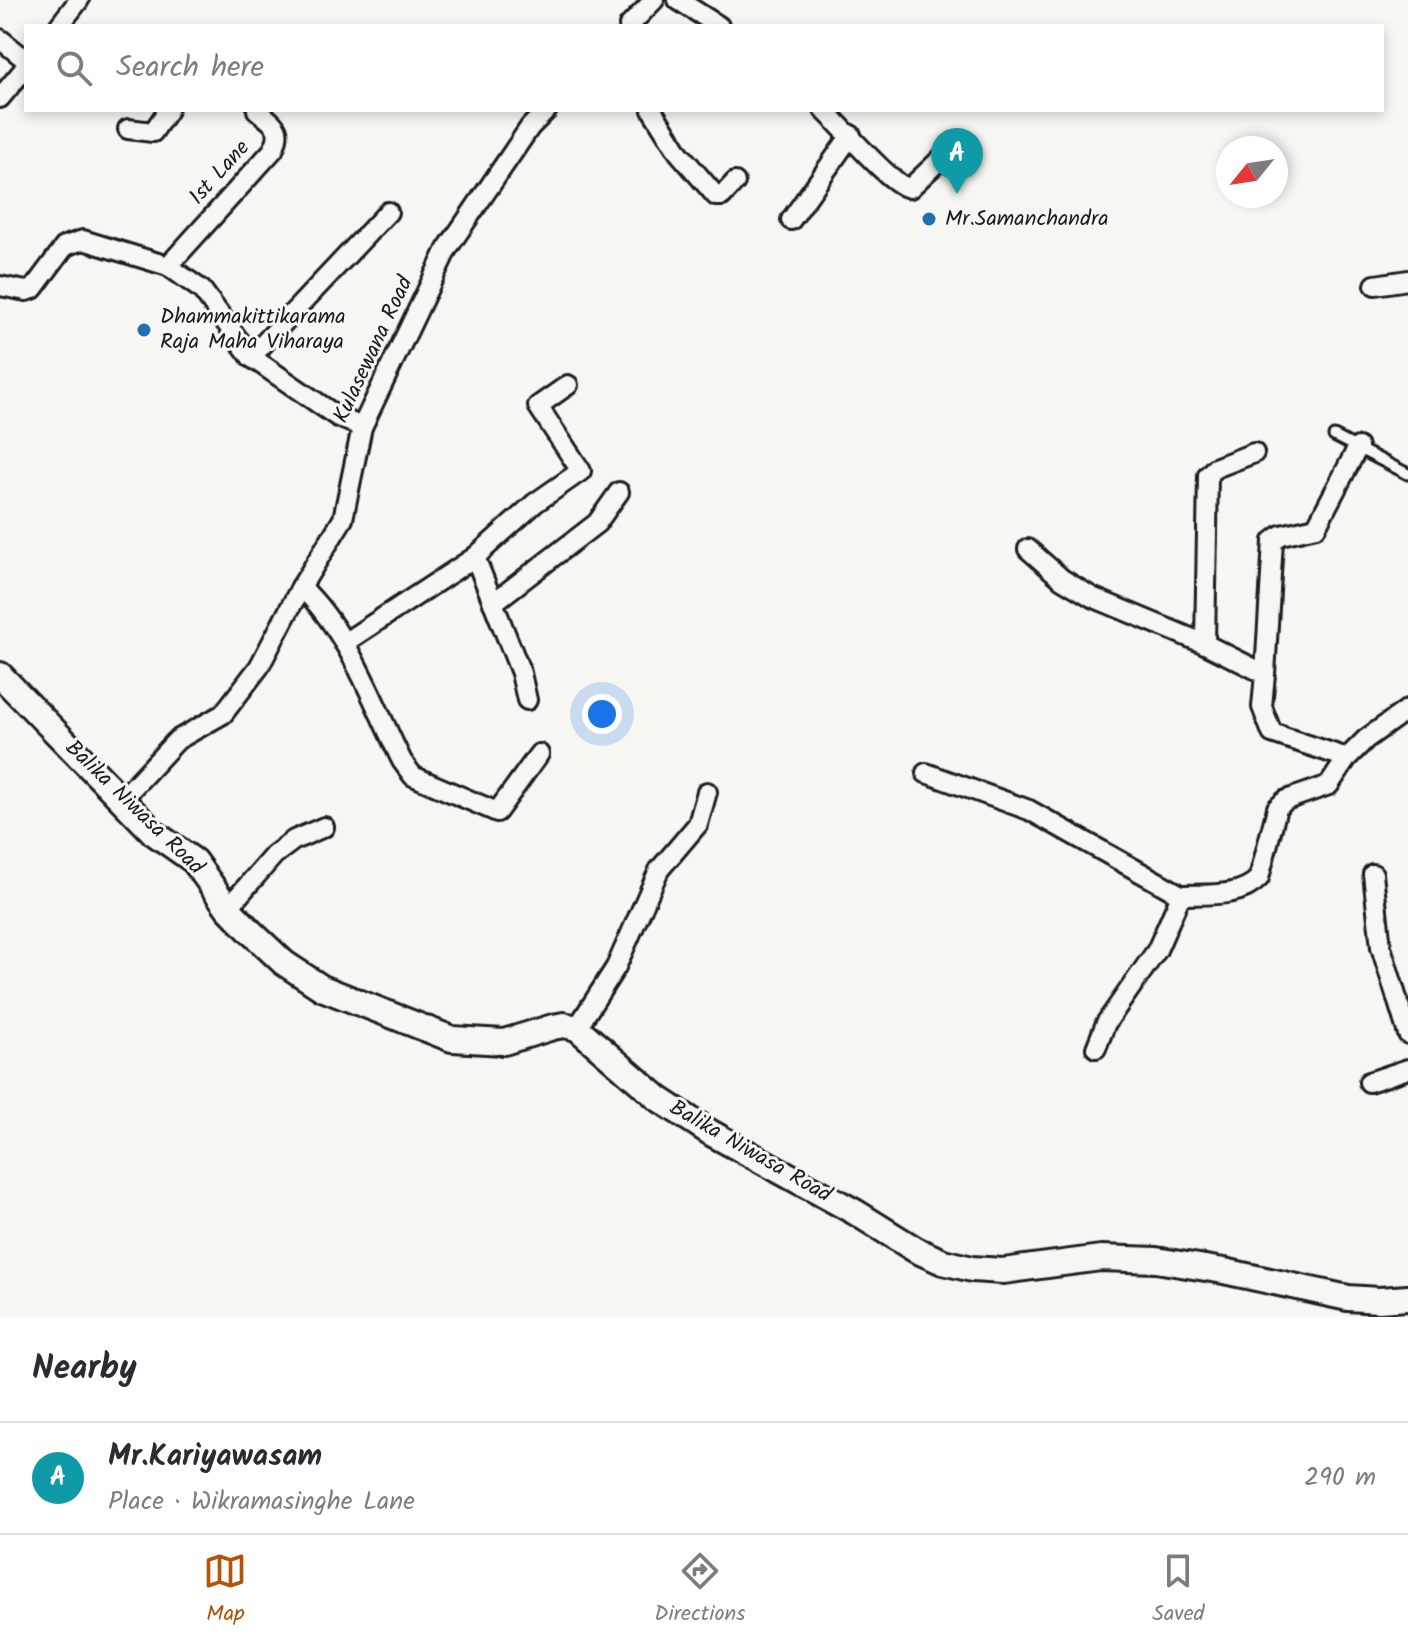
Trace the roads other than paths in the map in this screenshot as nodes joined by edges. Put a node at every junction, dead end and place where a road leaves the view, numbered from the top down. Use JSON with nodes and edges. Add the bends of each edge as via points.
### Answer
{"nodes":[{"id":1,"x":79,"y":0,"type":"edge"},
{"id":2,"x":654,"y":0,"type":"edge"},
{"id":3,"x":678,"y":0,"type":"edge"},
{"id":4,"x":61,"y":24,"type":"edge"},
{"id":5,"x":631,"y":24,"type":"edge"},
{"id":6,"x":716,"y":24,"type":"edge"},
{"id":7,"x":0,"y":39,"type":"edge"},
{"id":8,"x":24,"y":58,"type":"edge"},
{"id":9,"x":24,"y":69,"type":"edge"},
{"id":10,"x":0,"y":98,"type":"edge"},
{"id":11,"x":167,"y":112,"type":"edge"},
{"id":12,"x":259,"y":112,"type":"edge"},
{"id":13,"x":545,"y":112,"type":"edge"},
{"id":14,"x":653,"y":112,"type":"edge"},
{"id":15,"x":826,"y":112,"type":"edge"},
{"id":16,"x":128,"y":129,"type":"dead end"},
{"id":17,"x":846,"y":130,"type":"junction"},
{"id":18,"x":954,"y":143,"type":"dead end"},
{"id":19,"x":735,"y":182,"type":"dead end"},
{"id":20,"x":388,"y":212,"type":"dead end"},
{"id":21,"x":791,"y":220,"type":"dead end"},
{"id":22,"x":168,"y":266,"type":"junction"},
{"id":23,"x":1408,"y":280,"type":"edge"},
{"id":24,"x":1375,"y":285,"type":"dead end"},
{"id":25,"x":0,"y":286,"type":"edge"},
{"id":26,"x":251,"y":357,"type":"junction"},
{"id":27,"x":568,"y":385,"type":"dead end"},
{"id":28,"x":362,"y":427,"type":"junction"},
{"id":29,"x":1334,"y":436,"type":"dead end"},
{"id":30,"x":1358,"y":447,"type":"junction"},
{"id":31,"x":1254,"y":453,"type":"dead end"},
{"id":32,"x":1408,"y":474,"type":"edge"},
{"id":33,"x":619,"y":492,"type":"dead end"},
{"id":34,"x":1028,"y":549,"type":"dead end"},
{"id":35,"x":475,"y":557,"type":"junction"},
{"id":36,"x":301,"y":587,"type":"junction"},
{"id":37,"x":493,"y":603,"type":"junction"},
{"id":38,"x":344,"y":643,"type":"junction"},
{"id":39,"x":1205,"y":644,"type":"junction"},
{"id":40,"x":1265,"y":674,"type":"junction"},
{"id":41,"x":0,"y":675,"type":"edge"},
{"id":42,"x":527,"y":700,"type":"dead end"},
{"id":43,"x":1408,"y":709,"type":"edge"},
{"id":44,"x":539,"y":754,"type":"dead end"},
{"id":45,"x":1347,"y":758,"type":"junction"},
{"id":46,"x":926,"y":773,"type":"dead end"},
{"id":47,"x":707,"y":792,"type":"dead end"},
{"id":48,"x":121,"y":800,"type":"junction"},
{"id":49,"x":324,"y":827,"type":"dead end"},
{"id":50,"x":1373,"y":874,"type":"dead end"},
{"id":51,"x":1181,"y":895,"type":"junction"},
{"id":52,"x":228,"y":908,"type":"junction"},
{"id":53,"x":577,"y":1028,"type":"junction"},
{"id":54,"x":1408,"y":1034,"type":"edge"},
{"id":55,"x":1096,"y":1048,"type":"dead end"},
{"id":56,"x":1408,"y":1069,"type":"edge"},
{"id":57,"x":1369,"y":1082,"type":"dead end"},
{"id":58,"x":1408,"y":1298,"type":"edge"}],
"edges":[{"from":1,"to":4,"type":"street"},
{"from":2,"to":5,"type":"street"},
{"from":3,"to":6,"type":"street"},
{"from":7,"to":8,"type":"street"},
{"from":9,"to":10,"type":"street"},
{"from":11,"to":16,"type":"street","via":[[153,132]]},
{"from":12,"to":22,"type":"street","name":"1st Lane","via":[[277,127],[273,150]]},
{"from":13,"to":28,"type":"street","name":"Kulasewana Road","via":[[447,249]]},
{"from":14,"to":19,"type":"street","via":[[716,196]]},
{"from":15,"to":17,"type":"street"},
{"from":17,"to":18,"type":"street","via":[[884,173],[910,188]]},
{"from":17,"to":21,"type":"street"},
{"from":20,"to":26,"type":"street"},
{"from":22,"to":25,"type":"street","via":[[83,240],[65,246],[33,289]]},
{"from":22,"to":26,"type":"street","via":[[202,290]]},
{"from":23,"to":24,"type":"street"},
{"from":26,"to":28,"type":"street","via":[[338,417]]},
{"from":27,"to":35,"type":"street","via":[[538,406],[581,471],[535,503]]},
{"from":28,"to":36,"type":"street","name":"Kulasewana Road","via":[[343,519]]},
{"from":29,"to":30,"type":"lane"},
{"from":30,"to":32,"type":"lane"},
{"from":30,"to":40,"type":"street","via":[[1316,527],[1273,541]]},
{"from":31,"to":39,"type":"street","via":[[1208,475]]},
{"from":33,"to":37,"type":"street","via":[[597,523]]},
{"from":34,"to":39,"type":"street","via":[[1092,597]]},
{"from":35,"to":37,"type":"street"},
{"from":35,"to":38,"type":"street"},
{"from":36,"to":38,"type":"street"},
{"from":36,"to":48,"type":"street","name":"Kulasewana Road","via":[[259,667],[223,714],[177,740]]},
{"from":37,"to":42,"type":"street"},
{"from":38,"to":44,"type":"street","via":[[413,776],[497,812]]},
{"from":39,"to":40,"type":"street"},
{"from":40,"to":45,"type":"street","via":[[1262,707],[1272,733]]},
{"from":41,"to":48,"type":"street","name":"Balika Niwasa Road"},
{"from":43,"to":45,"type":"street"},
{"from":45,"to":51,"type":"street","via":[[1329,785],[1277,808],[1259,878],[1251,887]]},
{"from":46,"to":51,"type":"street","via":[[1029,810]]},
{"from":47,"to":53,"type":"street","via":[[698,824],[659,870],[616,967]]},
{"from":48,"to":52,"type":"street","name":"Balika Niwasa Road","via":[[154,833],[194,861]]},
{"from":49,"to":52,"type":"street","via":[[274,855]]},
{"from":50,"to":54,"type":"street","via":[[1381,947]]},
{"from":51,"to":55,"type":"street","via":[[1157,950],[1106,1023]]},
{"from":52,"to":53,"type":"street","name":"Balika Niwasa Road","via":[[284,963],[322,988],[452,1039],[504,1042],[553,1027]]},
{"from":53,"to":58,"type":"street","name":"Balika Niwasa Road","via":[[648,1090],[711,1133],[943,1262],[1003,1271],[1101,1258],[1156,1260],[1348,1298]]},
{"from":56,"to":57,"type":"street"}]}
